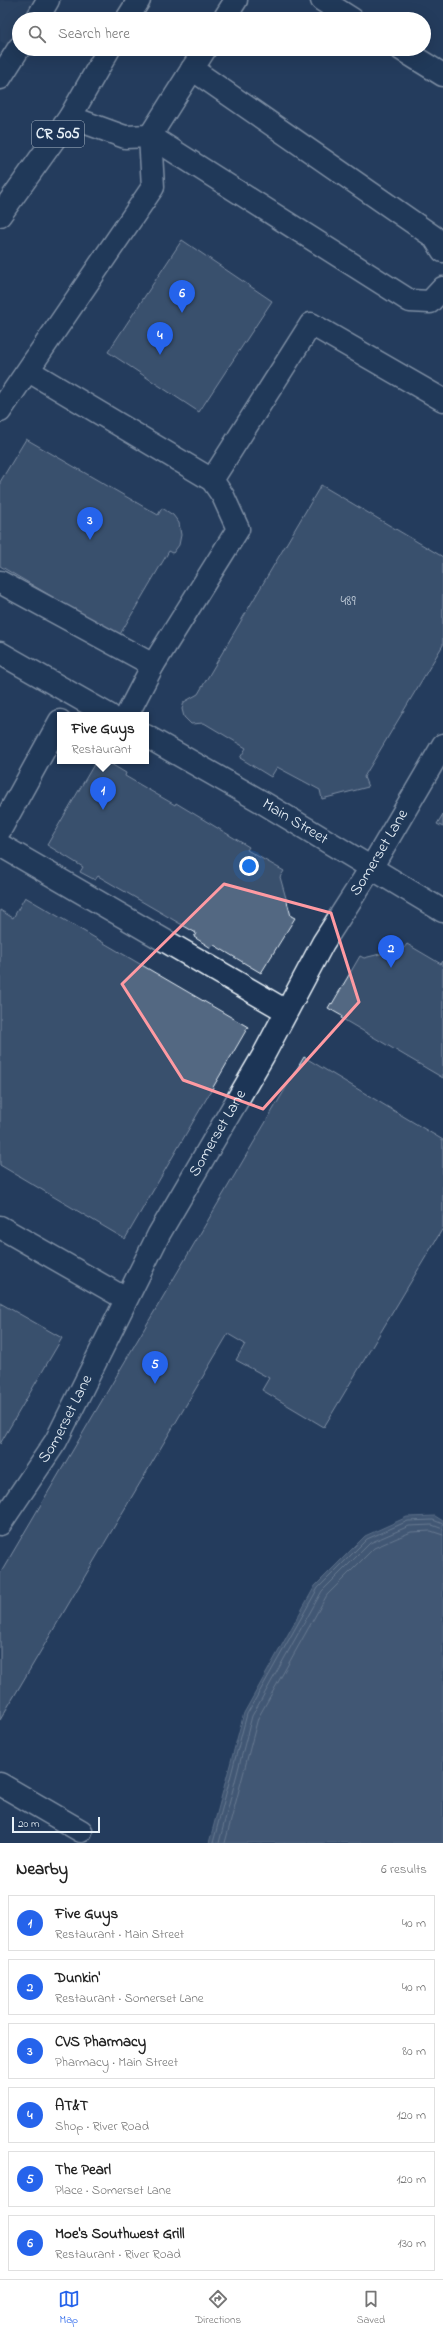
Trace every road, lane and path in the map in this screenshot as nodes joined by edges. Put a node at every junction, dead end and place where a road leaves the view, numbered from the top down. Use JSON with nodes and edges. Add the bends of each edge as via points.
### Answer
{"nodes":[{"id":1,"x":48,"y":0,"type":"edge"},
{"id":2,"x":138,"y":0,"type":"edge"},
{"id":3,"x":236,"y":0,"type":"edge"},
{"id":4,"x":322,"y":0,"type":"edge"},
{"id":5,"x":41,"y":12,"type":"edge"},
{"id":6,"x":131,"y":12,"type":"edge"},
{"id":7,"x":228,"y":12,"type":"edge"},
{"id":8,"x":341,"y":12,"type":"edge"},
{"id":9,"x":14,"y":56,"type":"edge"},
{"id":10,"x":105,"y":56,"type":"edge"},
{"id":11,"x":200,"y":56,"type":"edge"},
{"id":12,"x":412,"y":56,"type":"edge"},
{"id":13,"x":192,"y":69,"type":"junction"},
{"id":14,"x":443,"y":75,"type":"edge"},
{"id":15,"x":0,"y":78,"type":"edge"},
{"id":16,"x":70,"y":117,"type":"junction"},
{"id":17,"x":150,"y":136,"type":"junction"},
{"id":18,"x":0,"y":215,"type":"edge"},
{"id":19,"x":443,"y":252,"type":"edge"},
{"id":20,"x":443,"y":288,"type":"edge"},
{"id":21,"x":29,"y":371,"type":"junction"},
{"id":22,"x":443,"y":400,"type":"edge"},
{"id":23,"x":0,"y":411,"type":"edge"},
{"id":24,"x":212,"y":480,"type":"junction"},
{"id":25,"x":0,"y":582,"type":"edge"},
{"id":26,"x":0,"y":653,"type":"edge"},
{"id":27,"x":153,"y":666,"type":"junction"},
{"id":28,"x":74,"y":695,"type":"junction"},
{"id":29,"x":65,"y":712,"type":"edge"},
{"id":30,"x":104,"y":712,"type":"edge"},
{"id":31,"x":129,"y":712,"type":"edge"},
{"id":32,"x":57,"y":726,"type":"edge"},
{"id":33,"x":149,"y":738,"type":"edge"},
{"id":34,"x":443,"y":745,"type":"edge"},
{"id":35,"x":0,"y":830,"type":"edge"},
{"id":36,"x":0,"y":845,"type":"edge"},
{"id":37,"x":372,"y":868,"type":"junction"},
{"id":38,"x":443,"y":911,"type":"edge"},
{"id":39,"x":286,"y":1012,"type":"junction"},
{"id":40,"x":0,"y":1227,"type":"edge"},
{"id":41,"x":126,"y":1299,"type":"junction"},
{"id":42,"x":0,"y":1524,"type":"edge"},
{"id":43,"x":0,"y":1784,"type":"edge"},
{"id":44,"x":81,"y":1831,"type":"dead end"}],
"edges":[{"from":1,"to":5,"type":"street"},
{"from":2,"to":6,"type":"street"},
{"from":3,"to":7,"type":"street"},
{"from":4,"to":8,"type":"street"},
{"from":9,"to":15,"type":"street"},
{"from":10,"to":16,"type":"street","number":"CR 505"},
{"from":11,"to":13,"type":"street"},
{"from":12,"to":14,"type":"street"},
{"from":13,"to":17,"type":"street"},
{"from":13,"to":19,"type":"street","via":[[434,238]]},
{"from":16,"to":17,"type":"street","via":[[125,137]]},
{"from":16,"to":18,"type":"street","number":"CR 505"},
{"from":17,"to":20,"type":"street","via":[[410,301],[430,302]]},
{"from":17,"to":21,"type":"street","via":[[153,187]]},
{"from":21,"to":23,"type":"street"},
{"from":21,"to":24,"type":"street"},
{"from":22,"to":24,"type":"street","via":[[311,324]]},
{"from":24,"to":27,"type":"street","via":[[223,496],[238,528]]},
{"from":25,"to":27,"type":"street"},
{"from":26,"to":28,"type":"street"},
{"from":27,"to":31,"type":"street"},
{"from":28,"to":29,"type":"street"},
{"from":28,"to":30,"type":"street"},
{"from":32,"to":35,"type":"street"},
{"from":33,"to":37,"type":"street","name":"Main Street"},
{"from":34,"to":37,"type":"street","name":"Somerset Lane"},
{"from":36,"to":39,"type":"street"},
{"from":37,"to":38,"type":"street","name":"Main Street"},
{"from":37,"to":39,"type":"street","name":"Somerset Lane","via":[[323,943]]},
{"from":39,"to":41,"type":"street","name":"Somerset Lane","via":[[263,1056],[158,1234]]},
{"from":40,"to":41,"type":"street"},
{"from":41,"to":42,"type":"street","name":"Somerset Lane","via":[[56,1441]]},
{"from":43,"to":44,"type":"street"}]}
